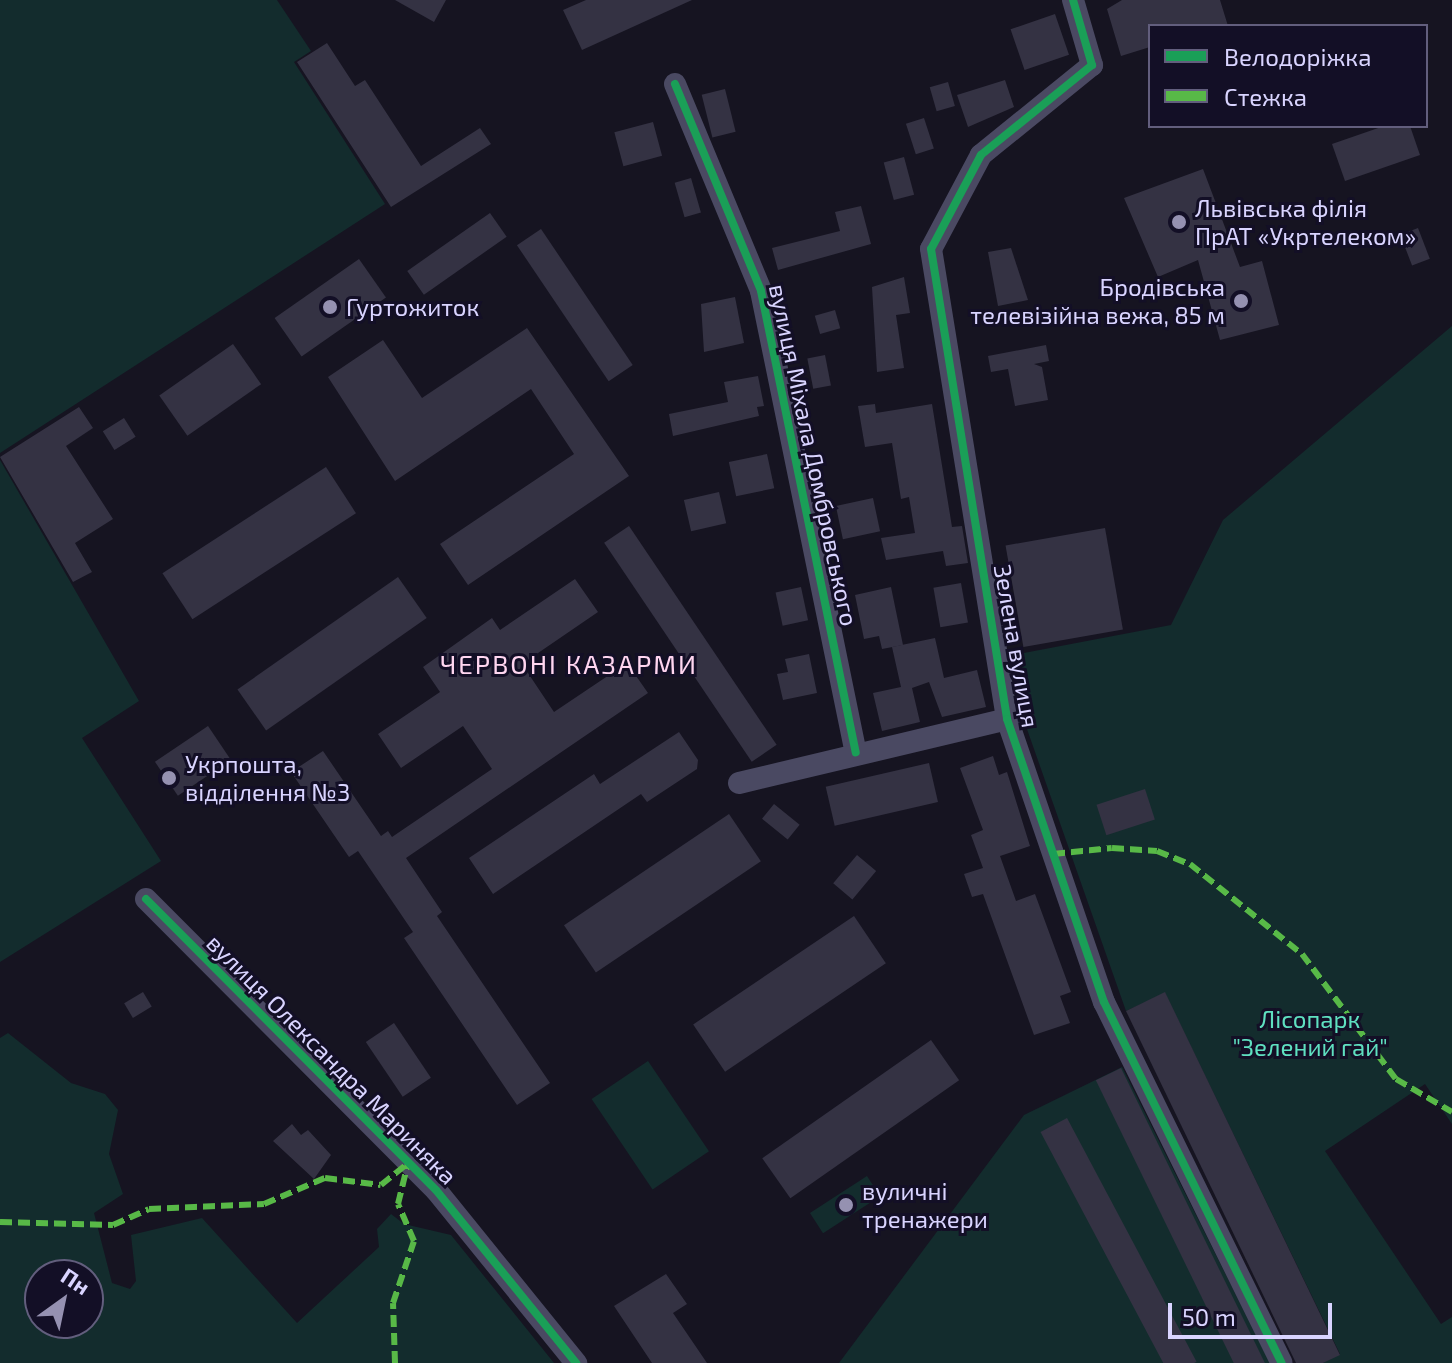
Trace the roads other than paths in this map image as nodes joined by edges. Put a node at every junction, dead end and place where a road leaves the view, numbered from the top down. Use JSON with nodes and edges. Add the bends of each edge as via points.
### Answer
{"nodes":[{"id":1,"x":1073,"y":0,"type":"edge"},
{"id":2,"x":675,"y":84,"type":"dead end"},
{"id":3,"x":1007,"y":719,"type":"junction"},
{"id":4,"x":856,"y":752,"type":"junction"},
{"id":5,"x":739,"y":783,"type":"dead end"},
{"id":6,"x":146,"y":899,"type":"dead end"},
{"id":7,"x":576,"y":1363,"type":"edge"},
{"id":8,"x":1282,"y":1363,"type":"edge"}],
"edges":[{"from":1,"to":3,"type":"street","name":"Зелена вулиця","via":[[1092,65],[981,155],[931,249]]},
{"from":2,"to":4,"type":"street","name":"вулиця Міхала Домбровського","via":[[761,291]]},
{"from":3,"to":4,"type":"street"},
{"from":3,"to":8,"type":"street","name":"Зелена вулиця","via":[[1104,1002]]},
{"from":4,"to":5,"type":"street"},
{"from":6,"to":7,"type":"street","name":"вулиця Олександра Мариняка","via":[[436,1190]]}]}
